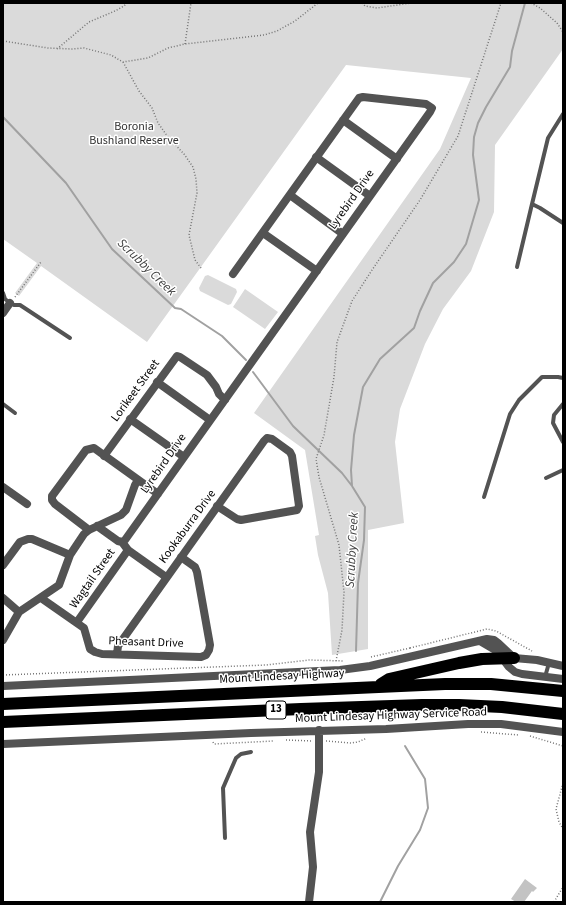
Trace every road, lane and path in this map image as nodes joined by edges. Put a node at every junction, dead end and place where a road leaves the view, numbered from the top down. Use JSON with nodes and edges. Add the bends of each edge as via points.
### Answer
{"nodes":[{"id":1,"x":127,"y":3,"type":"edge"},
{"id":2,"x":191,"y":3,"type":"edge"},
{"id":3,"x":318,"y":3,"type":"edge"},
{"id":4,"x":362,"y":3,"type":"edge"},
{"id":5,"x":411,"y":3,"type":"edge"},
{"id":6,"x":501,"y":3,"type":"edge"},
{"id":7,"x":532,"y":3,"type":"edge"},
{"id":8,"x":563,"y":32,"type":"edge"},
{"id":9,"x":3,"y":41,"type":"edge"},
{"id":10,"x":185,"y":44,"type":"junction"},
{"id":11,"x":57,"y":49,"type":"junction"},
{"id":12,"x":123,"y":62,"type":"junction"},
{"id":13,"x":563,"y":114,"type":"edge"},
{"id":14,"x":343,"y":120,"type":"junction"},
{"id":15,"x":316,"y":157,"type":"junction"},
{"id":16,"x":397,"y":158,"type":"junction"},
{"id":17,"x":290,"y":195,"type":"junction"},
{"id":18,"x":370,"y":196,"type":"junction"},
{"id":19,"x":532,"y":204,"type":"junction"},
{"id":20,"x":563,"y":223,"type":"edge"},
{"id":21,"x":263,"y":233,"type":"junction"},
{"id":22,"x":343,"y":234,"type":"junction"},
{"id":23,"x":41,"y":262,"type":"dead end"},
{"id":24,"x":517,"y":267,"type":"dead end"},
{"id":25,"x":201,"y":268,"type":"dead end"},
{"id":26,"x":317,"y":271,"type":"junction"},
{"id":27,"x":233,"y":274,"type":"dead end"},
{"id":28,"x":3,"y":293,"type":"edge"},
{"id":29,"x":10,"y":303,"type":"junction"},
{"id":30,"x":3,"y":313,"type":"edge"},
{"id":31,"x":70,"y":338,"type":"dead end"},
{"id":32,"x":563,"y":378,"type":"edge"},
{"id":33,"x":157,"y":382,"type":"junction"},
{"id":34,"x":225,"y":400,"type":"junction"},
{"id":35,"x":3,"y":404,"type":"edge"},
{"id":36,"x":563,"y":404,"type":"edge"},
{"id":37,"x":16,"y":413,"type":"dead end"},
{"id":38,"x":130,"y":419,"type":"junction"},
{"id":39,"x":210,"y":420,"type":"junction"},
{"id":40,"x":563,"y":442,"type":"edge"},
{"id":41,"x":104,"y":456,"type":"junction"},
{"id":42,"x":184,"y":457,"type":"junction"},
{"id":43,"x":563,"y":470,"type":"edge"},
{"id":44,"x":546,"y":478,"type":"dead end"},
{"id":45,"x":138,"y":480,"type":"junction"},
{"id":46,"x":6,"y":489,"type":"edge"},
{"id":47,"x":158,"y":494,"type":"junction"},
{"id":48,"x":484,"y":497,"type":"dead end"},
{"id":49,"x":3,"y":498,"type":"edge"},
{"id":50,"x":27,"y":504,"type":"dead end"},
{"id":51,"x":218,"y":506,"type":"junction"},
{"id":52,"x":98,"y":526,"type":"junction"},
{"id":53,"x":88,"y":530,"type":"junction"},
{"id":54,"x":122,"y":542,"type":"junction"},
{"id":55,"x":128,"y":550,"type":"junction"},
{"id":56,"x":70,"y":555,"type":"junction"},
{"id":57,"x":181,"y":557,"type":"junction"},
{"id":58,"x":3,"y":565,"type":"edge"},
{"id":59,"x":166,"y":577,"type":"junction"},
{"id":60,"x":3,"y":598,"type":"edge"},
{"id":61,"x":41,"y":598,"type":"junction"},
{"id":62,"x":19,"y":612,"type":"junction"},
{"id":63,"x":77,"y":622,"type":"junction"},
{"id":64,"x":3,"y":640,"type":"edge"},
{"id":65,"x":117,"y":654,"type":"junction"},
{"id":66,"x":509,"y":658,"type":"junction"},
{"id":67,"x":549,"y":662,"type":"junction"},
{"id":68,"x":563,"y":666,"type":"edge"},
{"id":69,"x":3,"y":675,"type":"edge"},
{"id":70,"x":545,"y":677,"type":"junction"},
{"id":71,"x":563,"y":679,"type":"edge"},
{"id":72,"x":3,"y":686,"type":"edge"},
{"id":73,"x":377,"y":687,"type":"junction"},
{"id":74,"x":563,"y":691,"type":"edge"},
{"id":75,"x":3,"y":704,"type":"edge"},
{"id":76,"x":563,"y":714,"type":"edge"},
{"id":77,"x":3,"y":722,"type":"edge"},
{"id":78,"x":319,"y":730,"type":"junction"},
{"id":79,"x":476,"y":732,"type":"dead end"},
{"id":80,"x":563,"y":732,"type":"edge"},
{"id":81,"x":208,"y":735,"type":"junction"},
{"id":82,"x":369,"y":737,"type":"dead end"},
{"id":83,"x":282,"y":740,"type":"dead end"},
{"id":84,"x":274,"y":741,"type":"dead end"},
{"id":85,"x":319,"y":741,"type":"junction"},
{"id":86,"x":3,"y":744,"type":"edge"},
{"id":87,"x":563,"y":746,"type":"edge"},
{"id":88,"x":251,"y":752,"type":"dead end"},
{"id":89,"x":563,"y":783,"type":"edge"},
{"id":90,"x":563,"y":828,"type":"edge"},
{"id":91,"x":225,"y":838,"type":"dead end"},
{"id":92,"x":563,"y":887,"type":"edge"},
{"id":93,"x":309,"y":902,"type":"edge"},
{"id":94,"x":554,"y":902,"type":"edge"}],
"edges":[{"from":1,"to":11,"type":"path","via":[[89,22]]},
{"from":2,"to":10,"type":"path"},
{"from":3,"to":10,"type":"path","via":[[296,21],[264,35]]},
{"from":4,"to":5,"type":"path","via":[[377,8]]},
{"from":6,"to":69,"type":"path","via":[[458,136],[420,200],[352,301],[337,342],[324,435],[316,459],[339,545],[344,592],[342,630],[336,661],[309,660],[266,665]]},
{"from":7,"to":8,"type":"path","via":[[557,23]]},
{"from":9,"to":11,"type":"path"},
{"from":10,"to":12,"type":"path","via":[[168,48],[148,58]]},
{"from":11,"to":12,"type":"path","via":[[84,48],[111,54]]},
{"from":12,"to":25,"type":"path","via":[[152,108],[158,123],[193,167],[197,193],[189,235],[195,260]]},
{"from":13,"to":19,"type":"lane","via":[[548,138]]},
{"from":14,"to":15,"type":"street","name":"Lyrebird Drive"},
{"from":14,"to":16,"type":"street"},
{"from":14,"to":16,"type":"street","name":"Lyrebird Drive","via":[[361,97],[432,108]]},
{"from":15,"to":17,"type":"street","name":"Lyrebird Drive"},
{"from":15,"to":18,"type":"street"},
{"from":16,"to":18,"type":"street","name":"Lyrebird Drive"},
{"from":17,"to":21,"type":"street","name":"Lyrebird Drive"},
{"from":17,"to":22,"type":"street"},
{"from":18,"to":22,"type":"street","name":"Lyrebird Drive"},
{"from":19,"to":20,"type":"lane"},
{"from":19,"to":24,"type":"lane"},
{"from":21,"to":26,"type":"street"},
{"from":21,"to":27,"type":"street","name":"Lyrebird Drive"},
{"from":22,"to":26,"type":"street","name":"Lyrebird Drive"},
{"from":23,"to":29,"type":"path"},
{"from":26,"to":34,"type":"street","name":"Lyrebird Drive"},
{"from":28,"to":29,"type":"lane"},
{"from":29,"to":30,"type":"street"},
{"from":29,"to":31,"type":"lane","via":[[20,305]]},
{"from":32,"to":48,"type":"lane","via":[[542,377],[519,400],[510,414]]},
{"from":33,"to":34,"type":"street","name":"Lorikeet Street","via":[[174,358],[180,357],[207,375]]},
{"from":33,"to":38,"type":"street","name":"Lorikeet Street"},
{"from":33,"to":39,"type":"street"},
{"from":34,"to":39,"type":"street","name":"Lyrebird Drive"},
{"from":35,"to":37,"type":"lane"},
{"from":36,"to":40,"type":"lane","via":[[554,415],[552,423]]},
{"from":38,"to":41,"type":"street","name":"Lorikeet Street"},
{"from":38,"to":42,"type":"street"},
{"from":39,"to":42,"type":"street","name":"Lyrebird Drive"},
{"from":41,"to":45,"type":"street"},
{"from":41,"to":53,"type":"street","via":[[94,448],[86,450],[52,496],[55,504]]},
{"from":42,"to":47,"type":"street","name":"Lyrebird Drive"},
{"from":43,"to":44,"type":"lane"},
{"from":45,"to":47,"type":"street"},
{"from":45,"to":52,"type":"street","via":[[126,510]]},
{"from":46,"to":49,"type":"street"},
{"from":46,"to":50,"type":"street"},
{"from":47,"to":54,"type":"street","name":"Lyrebird Drive"},
{"from":51,"to":51,"type":"street","name":"Kookaburra Drive","via":[[241,520],[297,510],[299,506],[290,452],[267,438]]},
{"from":51,"to":57,"type":"street","name":"Kookaburra Drive"},
{"from":52,"to":53,"type":"street"},
{"from":52,"to":54,"type":"street"},
{"from":53,"to":56,"type":"street"},
{"from":54,"to":55,"type":"street"},
{"from":55,"to":59,"type":"street"},
{"from":55,"to":63,"type":"street","name":"Wagtail Street"},
{"from":56,"to":58,"type":"street","via":[[28,539],[20,542]]},
{"from":56,"to":61,"type":"street","via":[[59,585]]},
{"from":57,"to":59,"type":"street","name":"Kookaburra Drive"},
{"from":57,"to":65,"type":"street","name":"Pheasant Drive","via":[[195,566],[197,572],[210,645],[206,655]]},
{"from":59,"to":65,"type":"street","name":"Kookaburra Drive","via":[[118,646]]},
{"from":60,"to":62,"type":"street"},
{"from":61,"to":62,"type":"street"},
{"from":61,"to":63,"type":"street","name":"Pheasant Drive"},
{"from":62,"to":64,"type":"street"},
{"from":63,"to":65,"type":"street","name":"Pheasant Drive","via":[[84,628],[90,649],[102,654]]},
{"from":66,"to":67,"type":"street"},
{"from":66,"to":70,"type":"street","via":[[509,667],[515,672]]},
{"from":66,"to":72,"type":"street","via":[[480,641],[370,666],[340,670]]},
{"from":66,"to":73,"type":"highway","via":[[448,665],[389,679]]},
{"from":67,"to":68,"type":"street"},
{"from":67,"to":70,"type":"lane"},
{"from":70,"to":71,"type":"street"},
{"from":73,"to":74,"type":"highway","name":"Mount Lindesay Highway","number":"13","via":[[491,684]]},
{"from":73,"to":75,"type":"highway","name":"Mount Lindesay Highway","number":"13"},
{"from":76,"to":77,"type":"highway","number":"13","via":[[502,707],[422,705]]},
{"from":78,"to":80,"type":"street","name":"Mount Lindesay Highway Service Road","via":[[501,724]]},
{"from":78,"to":81,"type":"street","name":"Mount Lindesay Highway Service Road"},
{"from":78,"to":85,"type":"street"},
{"from":79,"to":87,"type":"path","via":[[530,736]]},
{"from":81,"to":84,"type":"path","via":[[214,744]]},
{"from":81,"to":86,"type":"street","name":"Mount Lindesay Highway Service Road"},
{"from":82,"to":85,"type":"path","via":[[351,743]]},
{"from":83,"to":85,"type":"path"},
{"from":85,"to":93,"type":"street","via":[[319,772],[310,832],[313,867]]},
{"from":88,"to":91,"type":"lane","via":[[236,758],[222,788]]},
{"from":89,"to":90,"type":"path","via":[[556,808]]},
{"from":92,"to":94,"type":"path"}]}
